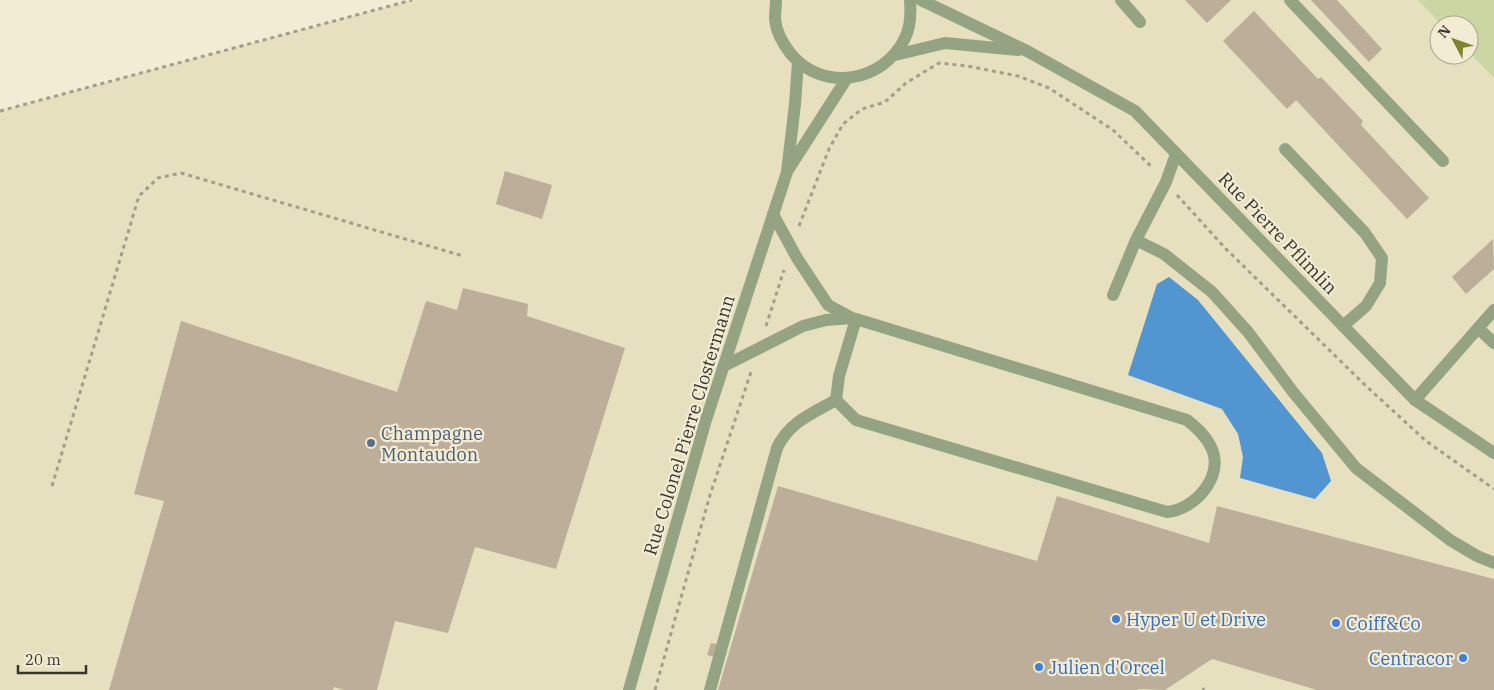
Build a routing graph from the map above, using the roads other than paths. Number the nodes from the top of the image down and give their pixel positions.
1 (776, 0) edge
2 (910, 0) edge
3 (921, 0) edge
4 (1121, 0) edge
5 (1290, 0) edge
6 (1140, 22) dead end
7 (1027, 50) junction
8 (895, 55) junction
9 (798, 62) junction
10 (848, 78) junction
11 (1285, 149) dead end
12 (1176, 154) junction
13 (1443, 161) dead end
14 (787, 172) junction
15 (773, 214) junction
16 (1136, 240) junction
17 (1113, 295) dead end
18 (1494, 310) edge
19 (854, 318) junction
20 (1343, 326) junction
21 (1478, 328) junction
22 (1494, 343) edge
23 (724, 366) junction
24 (836, 400) junction
25 (1415, 400) junction
26 (1494, 453) edge
27 (1494, 563) edge
28 (629, 690) edge
29 (710, 690) edge

1 - 9 street
2 - 8 street
3 - 7 street, Rue Pierre Pflimlin
4 - 6 street
5 - 13 street
7 - 8 street, Rue Pierre Pflimlin
7 - 12 street, Rue Pierre Pflimlin
8 - 10 street
9 - 10 street
9 - 14 street, Rue Colonel Pierre Clostermann
10 - 14 street, Rue Colonel Pierre Clostermann
11 - 20 street
12 - 16 street
12 - 20 street, Rue Pierre Pflimlin
14 - 15 street, Rue Colonel Pierre Clostermann
15 - 19 street
15 - 23 street, Rue Colonel Pierre Clostermann
16 - 17 street
16 - 27 street
18 - 21 street
19 - 23 street
19 - 24 street
19 - 24 street
20 - 25 street, Rue Pierre Pflimlin
21 - 22 street
21 - 25 street
23 - 28 street, Rue Colonel Pierre Clostermann
24 - 29 street
25 - 26 street, Rue Pierre Pflimlin

